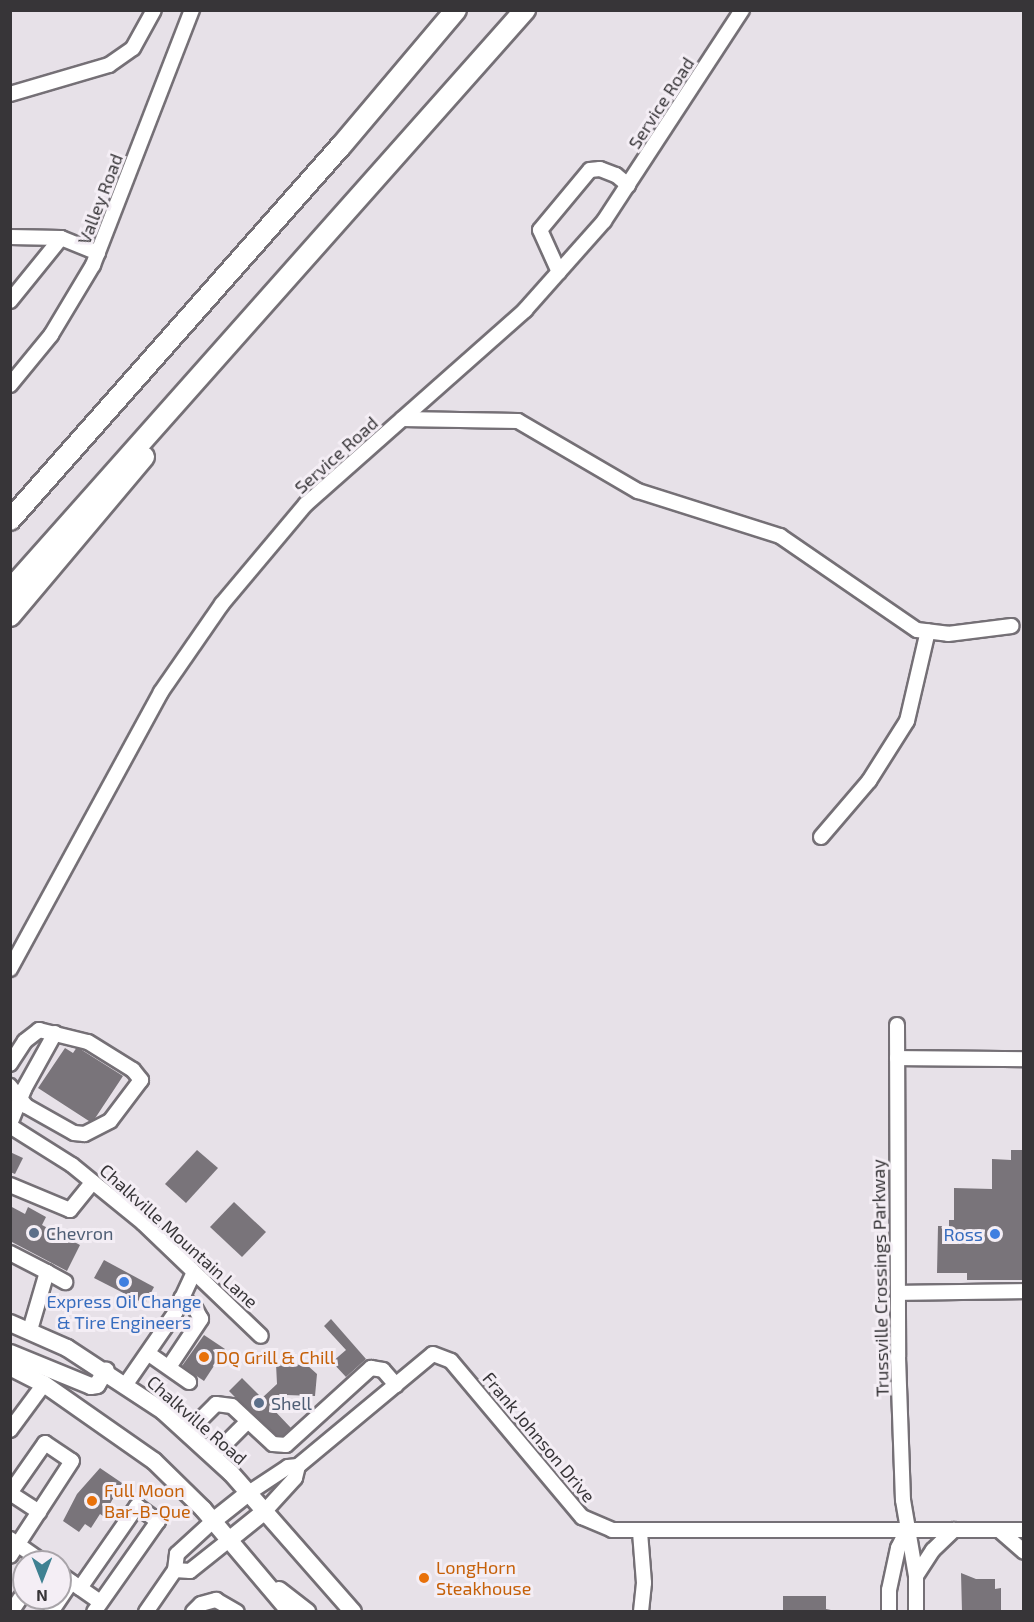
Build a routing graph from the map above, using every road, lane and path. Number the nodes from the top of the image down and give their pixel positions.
1 (154, 10) edge
2 (192, 10) edge
3 (456, 10) edge
4 (525, 10) edge
5 (742, 10) edge
6 (10, 94) edge
7 (628, 185) junction
8 (10, 237) edge
9 (61, 238) junction
10 (98, 253) junction
11 (559, 272) junction
12 (10, 301) edge
13 (240, 330) junction
14 (10, 385) edge
15 (402, 419) junction
16 (10, 520) edge
17 (10, 590) edge
18 (10, 616) edge
19 (1011, 626) dead end
20 (928, 631) junction
21 (821, 837) dead end
22 (10, 969) edge
23 (897, 1025) dead end
24 (55, 1033) junction
25 (897, 1058) junction
26 (1023, 1059) edge
27 (10, 1064) edge
28 (10, 1086) edge
29 (21, 1102) junction
30 (10, 1125) edge
31 (93, 1182) junction
32 (10, 1185) edge
33 (10, 1253) edge
34 (47, 1272) junction
35 (194, 1272) junction
36 (65, 1282) dead end
37 (1023, 1291) edge
38 (899, 1293) junction
39 (181, 1298) junction
40 (10, 1323) edge
41 (30, 1330) junction
42 (261, 1336) dead end
43 (10, 1353) edge
44 (149, 1354) junction
45 (10, 1367) edge
46 (169, 1367) junction
47 (106, 1370) junction
48 (189, 1383) dead end
49 (44, 1384) junction
50 (126, 1384) junction
51 (396, 1385) junction
52 (329, 1406) junction
53 (249, 1421) junction
54 (347, 1425) junction
55 (10, 1430) edge
56 (187, 1432) junction
57 (295, 1437) junction
58 (310, 1455) junction
59 (213, 1456) junction
60 (298, 1466) junction
61 (10, 1493) edge
62 (247, 1494) junction
63 (39, 1512) junction
64 (264, 1512) junction
65 (213, 1521) junction
66 (907, 1530) junction
67 (954, 1530) junction
68 (999, 1530) junction
69 (1023, 1530) edge
70 (640, 1532) junction
71 (229, 1540) junction
72 (13, 1547) edge
73 (1023, 1552) edge
74 (175, 1570) junction
75 (916, 1576) junction
76 (72, 1580) edge
77 (72, 1582) edge
78 (265, 1583) junction
79 (97, 1607) edge
80 (146, 1611) edge
81 (193, 1611) edge
82 (237, 1611) edge
83 (290, 1611) edge
84 (307, 1611) edge
85 (353, 1611) edge
86 (641, 1611) edge
87 (889, 1611) edge
88 (916, 1611) edge

1 - 6 street
2 - 10 street, Valley Road
3 - 16 highway
4 - 13 highway
5 - 7 street, Service Road
7 - 11 street, Service Road
7 - 11 street
8 - 9 street
9 - 10 street
9 - 12 street
10 - 14 street, Valley Road
11 - 15 street, Service Road
13 - 17 highway
13 - 18 highway
15 - 20 street
15 - 22 street, Service Road
19 - 20 street
20 - 21 street
23 - 25 street, Trussville Crossings Parkway
24 - 27 street
24 - 29 street
24 - 29 street
25 - 26 street
25 - 38 street, Trussville Crossings Parkway
28 - 29 street
29 - 30 street
30 - 31 street, Chalkville Mountain Lane
31 - 32 street
31 - 35 street, Chalkville Mountain Lane
33 - 34 street
34 - 36 street
34 - 41 street
35 - 39 street
35 - 42 street, Chalkville Mountain Lane
37 - 38 street
38 - 66 street, Trussville Crossings Parkway
39 - 44 street
39 - 46 street
40 - 41 main road, Chalkville Road
41 - 47 main road, Chalkville Road
43 - 47 main road
44 - 46 street
44 - 50 street
45 - 49 main road
46 - 48 street
47 - 50 main road, Chalkville Road
49 - 55 street
49 - 65 main road
50 - 56 main road, Chalkville Road
51 - 52 street
51 - 54 street, Frank Johnson Drive
51 - 70 street, Frank Johnson Drive
52 - 54 street
52 - 57 street
53 - 56 street
53 - 57 street
53 - 59 street
54 - 58 street, Frank Johnson Drive
56 - 59 main road, Chalkville Road
57 - 58 street
58 - 60 street, Frank Johnson Drive
59 - 62 main road, Chalkville Road
60 - 62 street, Frank Johnson Drive
60 - 64 street, Frank Johnson Drive
61 - 63 street
61 - 63 street
62 - 64 main road, Chalkville Road
62 - 65 main road
63 - 72 street
64 - 71 main road
64 - 85 main road, Chalkville Road
65 - 71 main road
65 - 74 street
66 - 67 street, Frank Johnson Drive
66 - 70 street, Frank Johnson Drive
66 - 75 street, Trussville Crossings Parkway
66 - 87 street, Trussville Crossings Parkway
67 - 68 street, Frank Johnson Drive
67 - 75 street
68 - 69 street, Frank Johnson Drive
68 - 73 street
70 - 86 street
71 - 74 street
71 - 78 main road
74 - 80 street
75 - 88 street, Trussville Crossings Parkway
76 - 79 street
77 - 79 street
78 - 83 main road
78 - 84 main road
81 - 82 street

